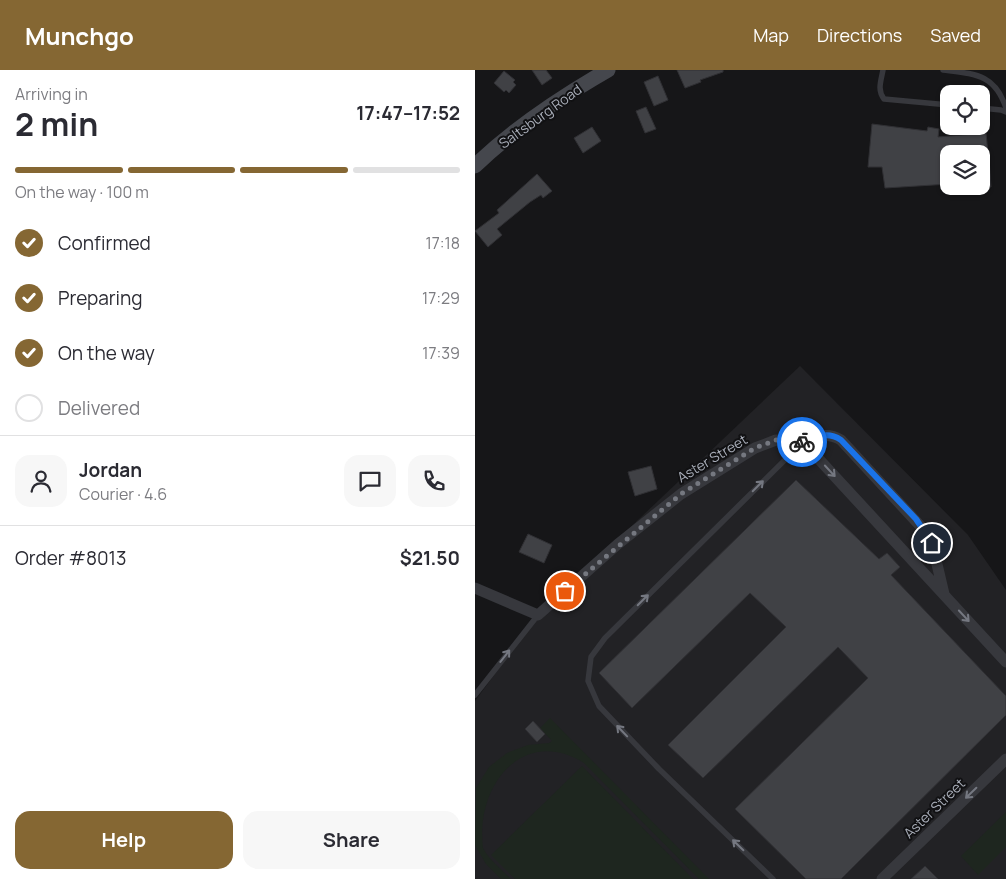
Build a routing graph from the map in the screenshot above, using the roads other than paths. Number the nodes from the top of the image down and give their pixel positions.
1 (607, 70) edge
2 (883, 70) edge
3 (943, 70) edge
4 (940, 104) edge
5 (1006, 108) edge
6 (990, 109) edge
7 (1006, 112) edge
8 (475, 166) edge
9 (803, 442) junction
10 (475, 588) edge
11 (944, 595) junction
12 (538, 615) junction
13 (1006, 662) edge
14 (475, 695) edge
15 (1006, 759) edge
16 (773, 879) edge
17 (882, 879) edge

1 - 8 main road, Saltsburg Road
2 - 4 lane
3 - 5 lane
6 - 7 lane
9 -> 11 street
9 - 11 street
9 - 12 street, Aster Street
16 -> 9 lane
10 - 12 street
11 -> 13 street
14 -> 12 lane
15 -> 17 street, Aster Street

